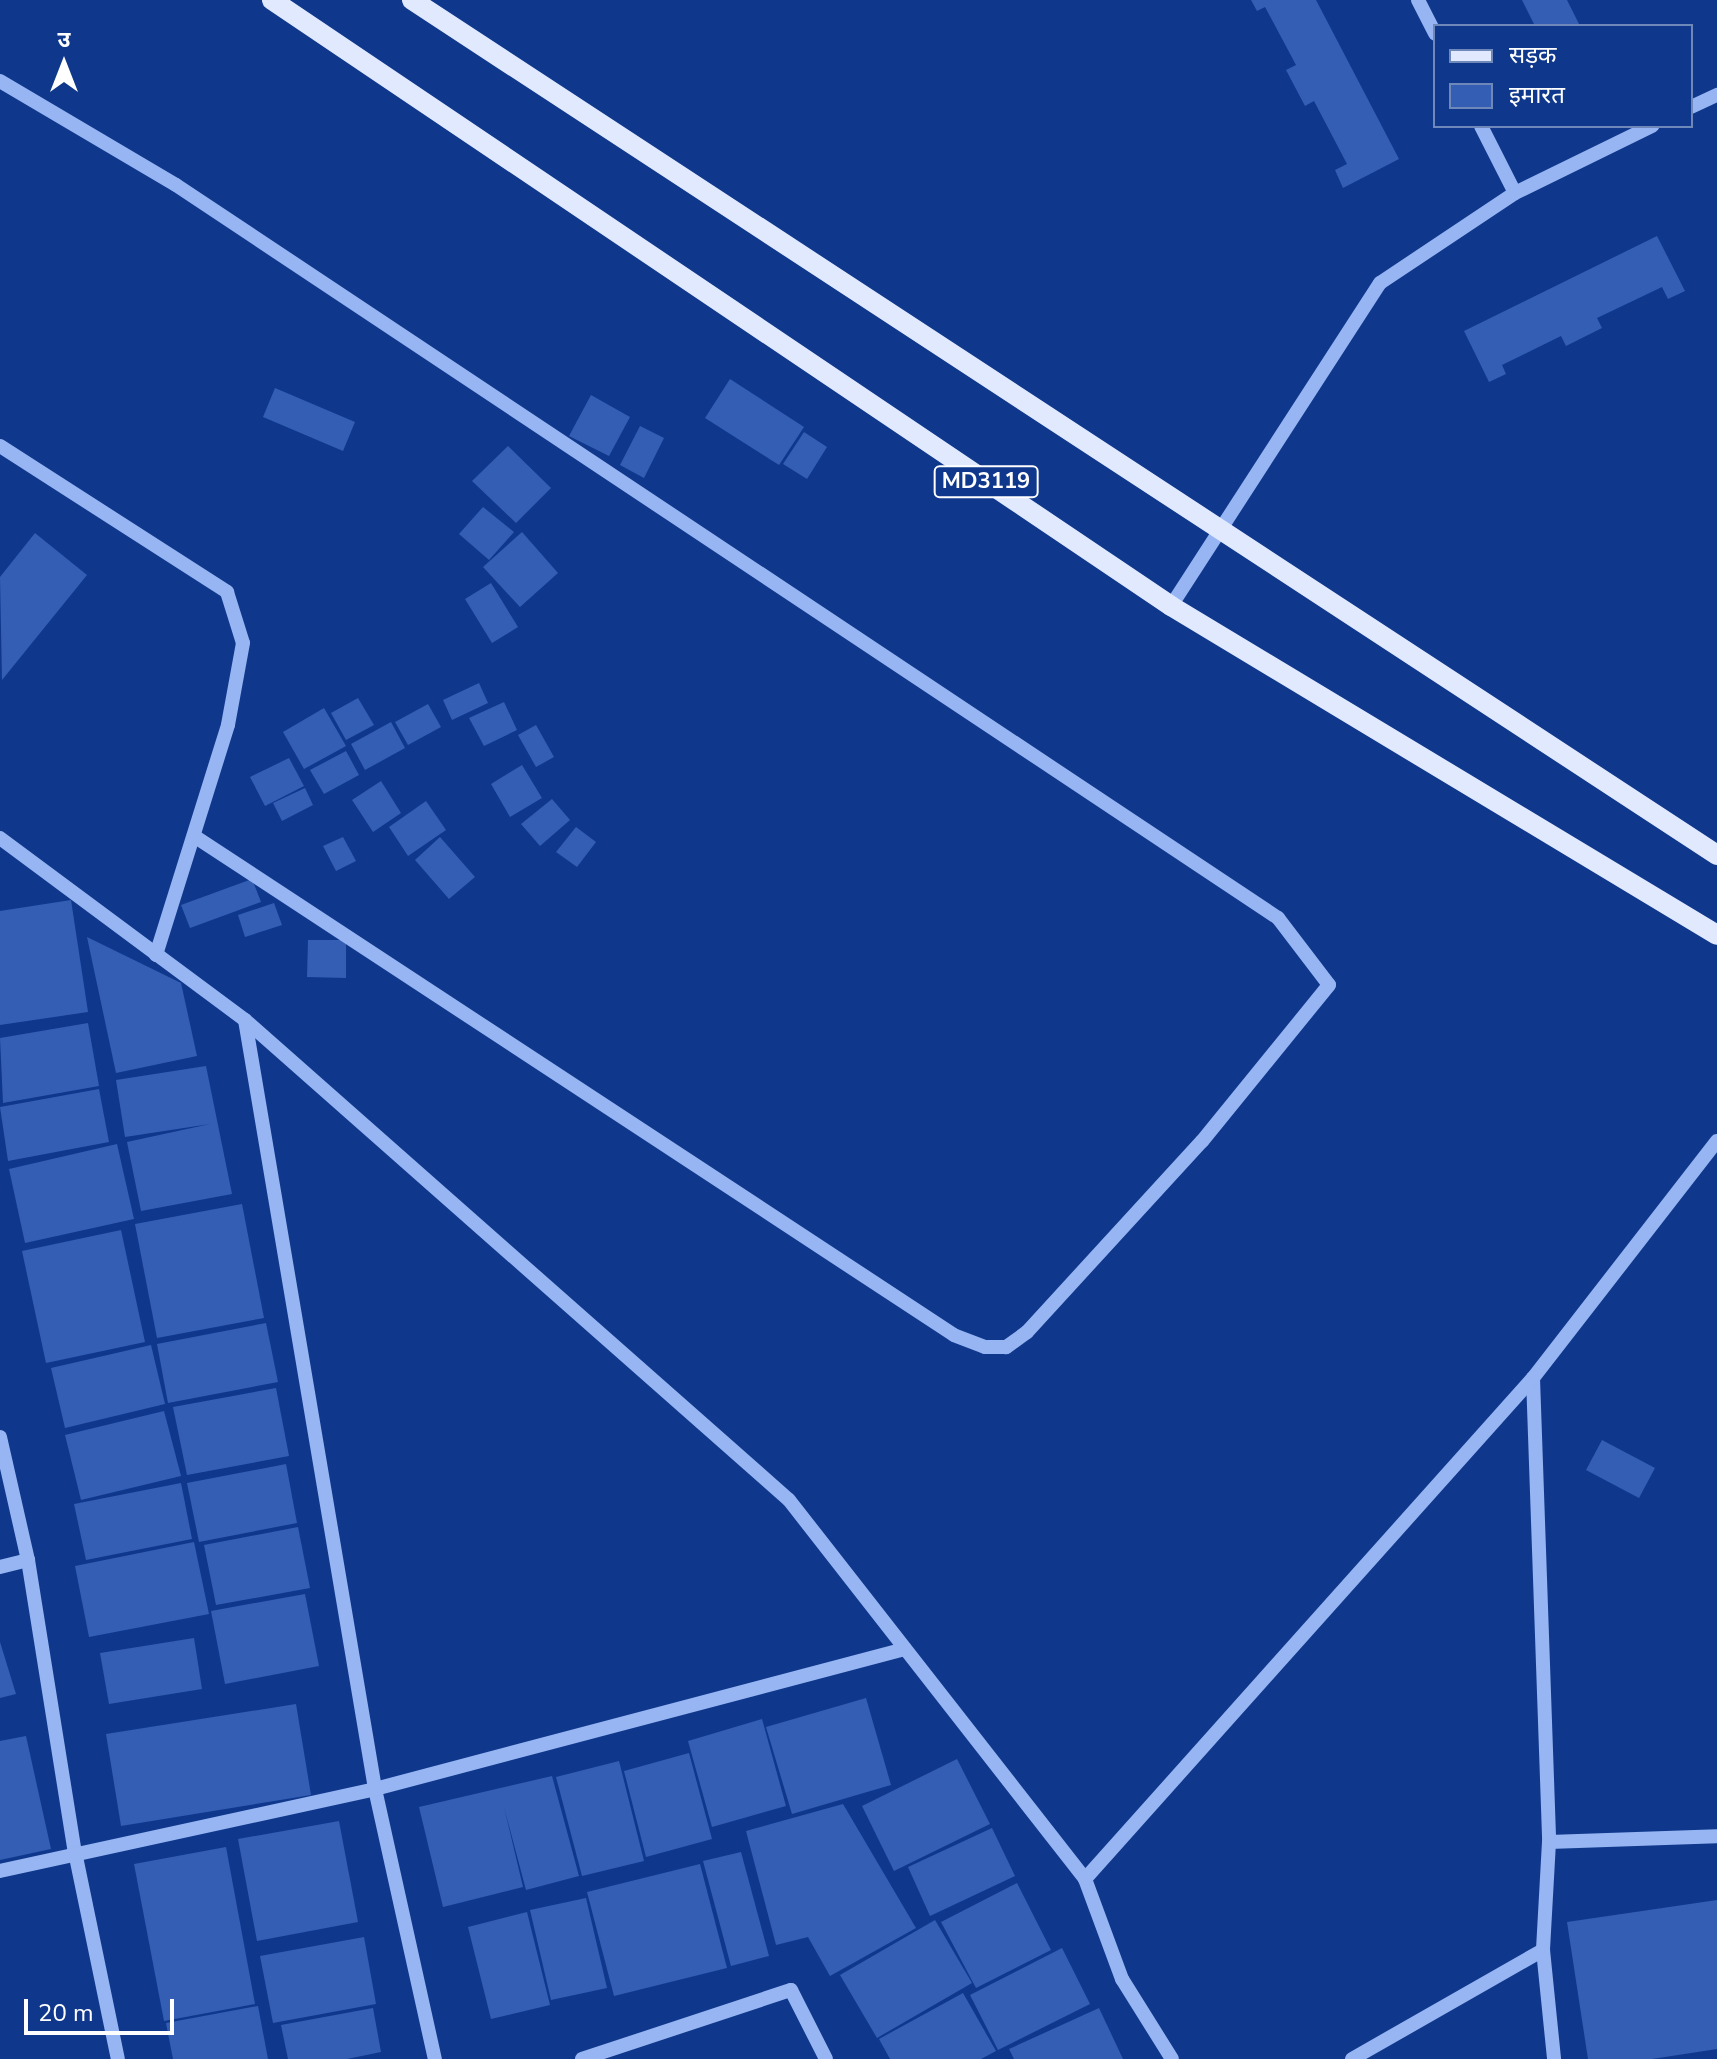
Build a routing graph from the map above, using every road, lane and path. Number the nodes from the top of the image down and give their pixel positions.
1 (272, 0) edge
2 (412, 0) edge
3 (1418, 0) edge
4 (1433, 30) edge
5 (0, 81) edge
6 (1717, 95) edge
7 (1693, 106) edge
8 (1482, 128) edge
9 (1648, 128) edge
10 (1515, 193) junction
11 (0, 446) edge
12 (1219, 530) junction
13 (1171, 606) junction
14 (194, 836) junction
15 (0, 838) edge
16 (1717, 855) edge
17 (1717, 935) edge
18 (156, 955) junction
19 (245, 1020) junction
20 (1717, 1141) edge
21 (1533, 1378) junction
22 (0, 1437) edge
23 (28, 1560) junction
24 (0, 1567) edge
25 (905, 1649) junction
26 (375, 1789) junction
27 (1717, 1836) edge
28 (1549, 1842) junction
29 (75, 1852) junction
30 (0, 1871) edge
31 (1085, 1879) junction
32 (1543, 1950) junction
33 (118, 2059) edge
34 (435, 2059) edge
35 (582, 2059) edge
36 (826, 2059) edge
37 (1172, 2059) edge
38 (1352, 2059) edge
39 (1554, 2059) edge

1 - 13 main road, MD3119
2 - 12 main road
3 - 4 street
5 - 14 street
6 - 7 street
8 - 10 street
9 - 10 street
10 - 12 street
11 - 14 street
12 - 13 street
12 - 16 main road
13 - 17 main road, MD3119
14 - 18 street
15 - 18 street
18 - 19 street
19 - 25 street
19 - 26 street
20 - 21 street
21 - 28 street
21 - 31 street
22 - 23 street
23 - 24 street
23 - 29 street
25 - 26 street
25 - 31 street
26 - 29 street
26 - 34 street
27 - 28 street
28 - 32 street
29 - 30 street
29 - 33 street
31 - 37 street
32 - 38 street
32 - 39 street
35 - 36 street

